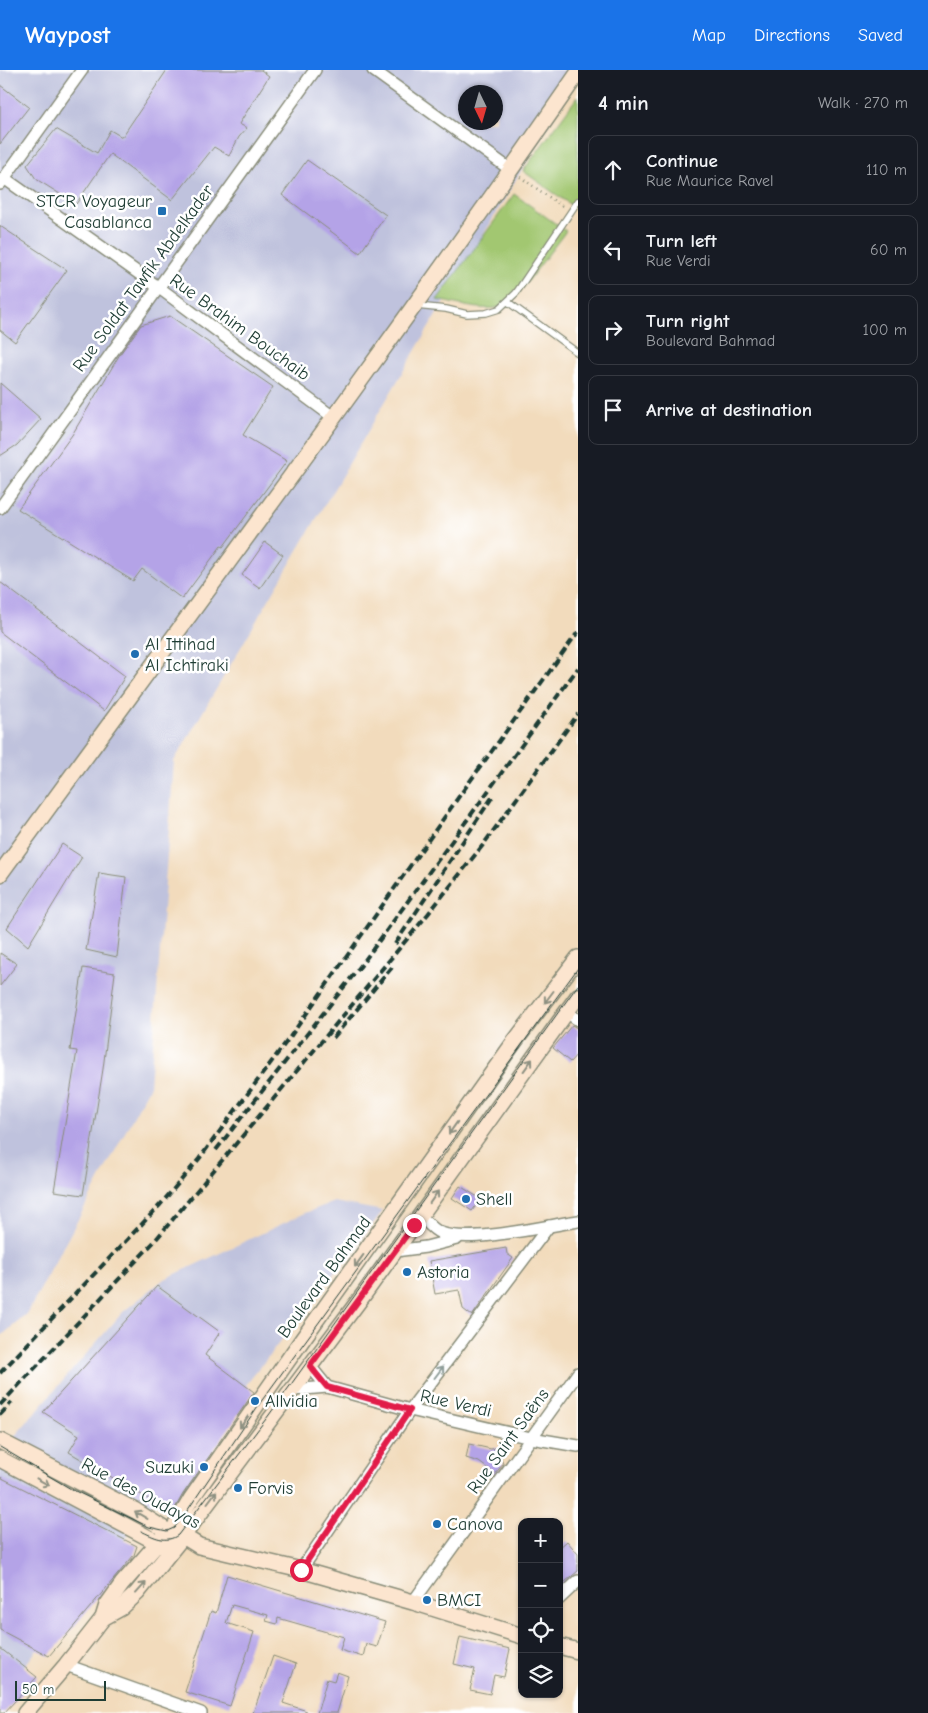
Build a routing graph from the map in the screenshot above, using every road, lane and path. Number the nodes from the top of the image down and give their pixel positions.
1 (82, 70) edge
2 (315, 70) edge
3 (373, 70) edge
4 (578, 72) edge
5 (511, 170) junction
6 (2, 181) edge
7 (578, 201) edge
8 (570, 212) junction
9 (158, 287) junction
10 (508, 302) junction
11 (414, 306) junction
12 (578, 353) edge
13 (334, 417) junction
14 (0, 508) edge
15 (0, 874) edge
16 (578, 958) edge
17 (578, 996) edge
18 (572, 1016) edge
19 (421, 1216) junction
20 (578, 1221) edge
21 (549, 1226) junction
22 (465, 1237) junction
23 (395, 1251) junction
24 (310, 1366) junction
25 (578, 1373) edge
26 (327, 1387) junction
27 (293, 1390) junction
28 (410, 1410) junction
29 (531, 1438) junction
30 (0, 1440) edge
31 (578, 1446) edge
32 (0, 1459) edge
33 (176, 1534) junction
34 (156, 1544) junction
35 (200, 1546) junction
36 (172, 1550) junction
37 (301, 1570) junction
38 (578, 1581) edge
39 (563, 1595) edge
40 (413, 1602) junction
41 (104, 1618) junction
42 (518, 1635) edge
43 (563, 1647) edge
44 (578, 1651) edge
45 (66, 1665) junction
46 (26, 1713) edge
47 (201, 1713) edge

1 - 6 street
2 - 9 street, Rue Soldat Tawfik Abdelkader
3 - 5 street
4 - 5 street
5 - 8 path
5 - 11 street
6 - 9 street, Rue Brahim Bouchaib
7 - 8 lane
8 - 10 lane
9 - 13 street, Rue Brahim Bouchaib
9 - 14 street, Rue Soldat Tawfik Abdelkader
10 - 11 lane
10 - 12 lane
11 - 13 street
13 - 15 street
16 -> 33 street, Boulevard Bahmad
17 - 18 street, Boulevard Bahmad
19 -> 18 street, Boulevard Bahmad
19 - 22 street
19 - 23 street, Boulevard Bahmad
20 - 21 street
21 - 22 street
28 -> 21 street
22 - 23 street
23 - 24 street, Boulevard Bahmad
24 - 26 street
24 - 27 street, Boulevard Bahmad
25 - 29 street, Rue Saint Saëns
26 - 27 street, Rue Verdi
26 - 28 street, Rue Verdi
33 -> 27 street, Boulevard Bahmad
28 - 29 street, Rue Verdi
28 - 37 street
29 - 31 street, Rue Verdi
29 - 40 street, Rue Saint Saëns
33 -> 30 street, Rue des Oudayas
32 -> 34 street, Rue des Oudayas
33 - 34 street, Boulevard Bahmad
33 - 35 street, Rue des Oudayas
33 - 36 street, Boulevard Bahmad
34 - 36 street, Rue des Oudayas
34 - 41 street, Boulevard Bahmad
35 - 36 street, Rue des Oudayas
35 - 37 street
41 -> 36 street, Boulevard Bahmad
37 - 40 street
38 - 39 street
40 - 42 street
41 - 45 street, Boulevard Bahmad
43 - 44 street
45 - 46 street, Boulevard Bahmad
45 - 47 street

